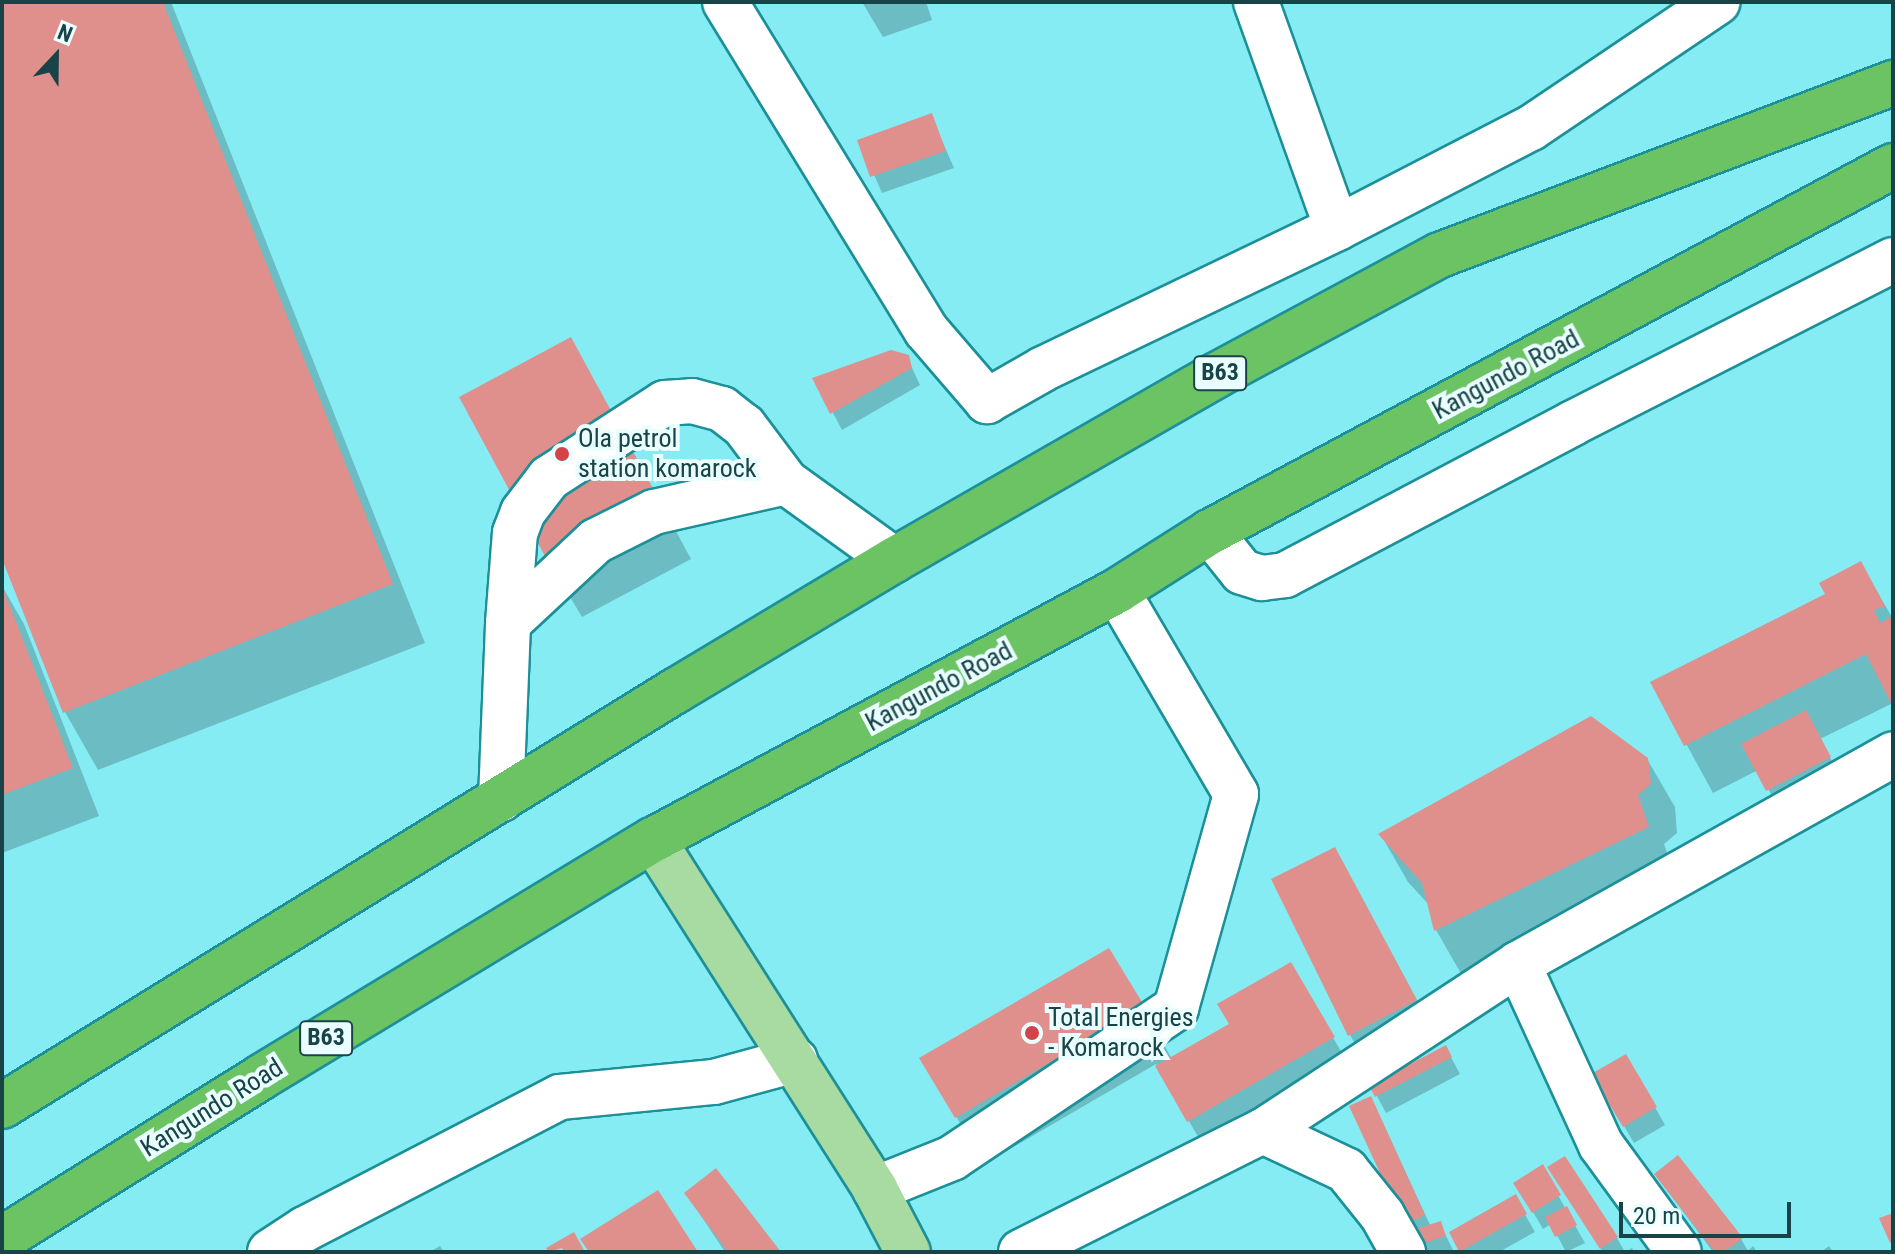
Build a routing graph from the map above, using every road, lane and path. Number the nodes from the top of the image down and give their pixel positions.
1 (725, 2) edge
2 (1256, 2) edge
3 (1718, 2) edge
4 (1893, 83) edge
5 (1893, 166) edge
6 (1337, 228) junction
7 (1893, 260) edge
8 (786, 482) junction
9 (1210, 532) junction
10 (894, 560) junction
11 (1117, 591) junction
12 (508, 623) junction
13 (1893, 754) edge
14 (501, 799) junction
15 (653, 840) junction
16 (1518, 964) junction
17 (795, 1060) junction
18 (2, 1106) edge
19 (1263, 1131) junction
20 (875, 1189) junction
21 (2, 1239) edge
22 (270, 1252) edge
23 (908, 1252) edge
24 (1021, 1252) edge
25 (1403, 1252) edge
26 (1679, 1252) edge

1 - 6 lane
2 - 6 lane
3 - 6 lane
4 - 10 highway, B63
5 - 9 highway, Kangundo Road / B63
7 - 9 lane
8 - 10 lane
8 - 12 lane
8 - 12 lane
9 - 11 highway, Kangundo Road / B63
10 - 14 highway, B63
11 - 15 highway, Kangundo Road / B63
11 - 20 lane
12 - 14 lane
13 - 16 lane
14 - 18 highway, B63
15 - 17 main road
15 - 21 highway, Kangundo Road / B63
16 - 19 lane
16 - 26 lane
17 - 20 main road
17 - 22 lane
19 - 24 lane
19 - 25 lane
20 - 23 main road

